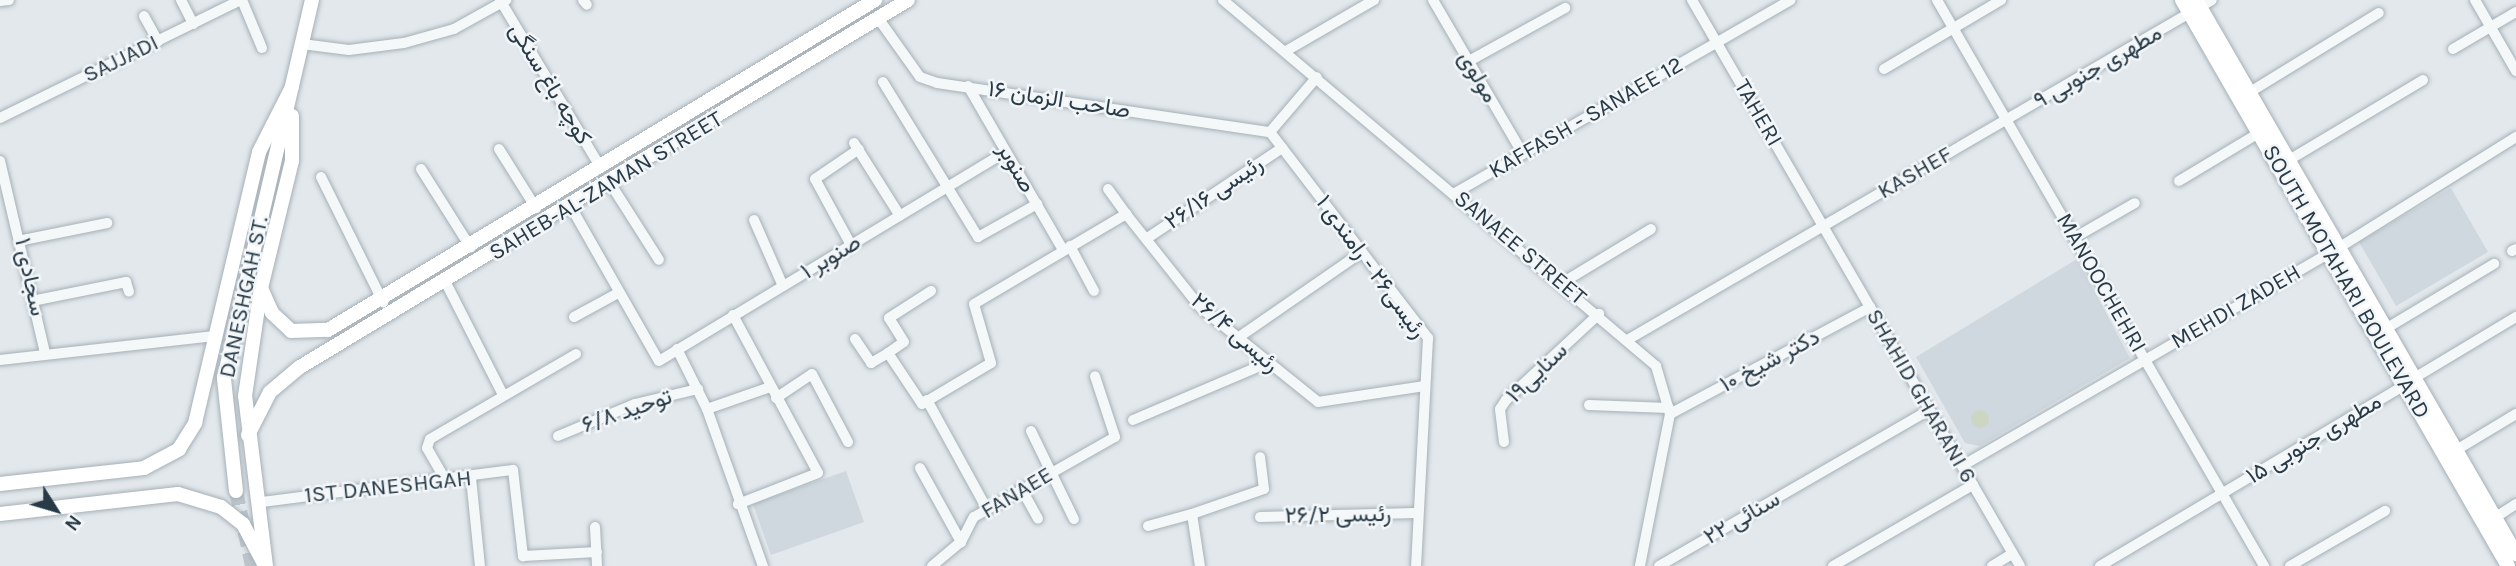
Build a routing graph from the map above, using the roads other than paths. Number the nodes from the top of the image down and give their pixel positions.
1 (9, 0) edge
2 (181, 0) edge
3 (242, 0) edge
4 (312, 0) edge
5 (874, 0) edge
6 (908, 0) edge
7 (1223, 0) edge
8 (1374, 0) edge
9 (1433, 0) edge
10 (1692, 0) edge
11 (1791, 0) edge
12 (1937, 0) edge
13 (2001, 0) edge
14 (2182, 0) edge
15 (2475, 0) edge
16 (0, 1) edge
17 (503, 1) edge
18 (2199, 5) edge
19 (1565, 8) dead end
20 (2516, 12) edge
21 (2379, 13) dead end
22 (144, 16) dead end
23 (878, 18) junction
24 (193, 24) junction
25 (2490, 27) junction
26 (1953, 28) junction
27 (158, 41) junction
28 (1717, 43) junction
29 (302, 44) junction
30 (262, 48) dead end
31 (2453, 49) dead end
32 (1286, 51) junction
33 (1469, 61) junction
34 (1884, 69) dead end
35 (2516, 71) edge
36 (1317, 77) junction
37 (2423, 80) dead end
38 (883, 82) dead end
39 (968, 86) junction
40 (292, 87) junction
41 (2249, 92) junction
42 (0, 118) edge
43 (2006, 120) junction
44 (1270, 132) junction
45 (2259, 133) junction
46 (2516, 137) edge
47 (1282, 148) junction
48 (499, 149) dead end
49 (1006, 152) junction
50 (1523, 154) junction
51 (2289, 160) junction
52 (0, 161) edge
53 (601, 168) junction
54 (421, 169) dead end
55 (321, 177) dead end
56 (2179, 181) dead end
57 (610, 183) junction
58 (950, 187) junction
59 (1108, 189) dead end
60 (1455, 193) junction
61 (2135, 203) dead end
62 (1037, 204) junction
63 (571, 206) junction
64 (536, 208) junction
65 (1126, 214) junction
66 (900, 216) junction
67 (754, 220) dead end
68 (107, 223) dead end
69 (1823, 227) junction
70 (1651, 229) dead end
71 (2074, 238) junction
72 (1146, 239) junction
73 (23, 240) junction
74 (851, 245) junction
75 (471, 248) junction
76 (1067, 248) junction
77 (2335, 250) junction
78 (1362, 252) junction
79 (659, 260) dead end
80 (2494, 264) dead end
81 (446, 283) junction
82 (1562, 283) junction
83 (783, 286) junction
84 (261, 288) junction
85 (931, 291) dead end
86 (1094, 291) dead end
87 (129, 292) dead end
88 (618, 293) junction
89 (37, 300) junction
90 (383, 302) junction
91 (1870, 307) junction
92 (1599, 314) junction
93 (733, 315) junction
94 (574, 317) dead end
95 (2516, 317) edge
96 (2387, 328) junction
97 (1242, 335) junction
98 (215, 336) junction
99 (855, 339) dead end
100 (1629, 340) junction
101 (677, 349) junction
102 (45, 353) junction
103 (888, 353) junction
104 (576, 354) dead end
105 (0, 360) edge
106 (2145, 360) junction
107 (1266, 363) junction
108 (1095, 376) dead end
109 (2411, 380) junction
110 (1425, 386) junction
111 (770, 387) junction
112 (698, 389) junction
113 (503, 395) junction
114 (776, 398) junction
115 (924, 402) junction
116 (1589, 405) dead end
117 (707, 409) junction
118 (1929, 410) junction
119 (1670, 411) junction
120 (2516, 414) edge
121 (1133, 420) dead end
122 (1031, 431) dead end
123 (248, 435) junction
124 (558, 436) dead end
125 (848, 442) dead end
126 (1504, 442) dead end
127 (2458, 449) junction
128 (1260, 457) dead end
129 (1962, 466) junction
130 (919, 468) dead end
131 (1050, 473) junction
132 (471, 478) junction
133 (446, 481) junction
134 (0, 484) edge
135 (1973, 485) junction
136 (1021, 488) junction
137 (236, 491) tunnel mouth
138 (2222, 494) junction
139 (262, 502) junction
140 (738, 504) junction
141 (2516, 504) edge
142 (987, 509) junction
143 (2385, 511) dead end
144 (1415, 513) junction
145 (0, 514) edge
146 (1192, 514) junction
147 (1261, 517) dead end
148 (2496, 517) junction
149 (1038, 519) dead end
150 (1074, 519) dead end
151 (1148, 526) dead end
152 (595, 527) dead end
153 (961, 542) junction
154 (597, 552) junction
155 (2012, 554) junction
156 (2516, 554) edge
157 (266, 566) edge
158 (480, 566) edge
159 (597, 566) edge
160 (763, 566) edge
161 (932, 566) edge
162 (1200, 566) edge
163 (1416, 566) edge
164 (1640, 566) edge
165 (1660, 566) edge
166 (1833, 566) edge
167 (1992, 566) edge
168 (2020, 566) edge
169 (2100, 566) edge
170 (2264, 566) edge
171 (2290, 566) edge
172 (2508, 566) edge

1 - 16 street
2 - 24 street
3 - 24 street, SAJJADI
3 - 30 street
4 - 29 main road
5 - 53 main road
6 - 23 main road, SAHEB-AL-ZAMAN STREET
7 - 32 street, SANAEE STREET
8 - 32 street
9 - 33 street, مولوی
10 - 28 street, TAHERI
11 - 28 street, KAFFASH - SANAEE 12
12 - 26 street, MANOOCHEHRI
13 - 26 street
14 - 18 main road, SOUTH MOTAHARI BOULEVARD
15 - 25 street
17 - 29 street
17 - 53 street, کوچه باغ سنگی
18 - 41 main road, SOUTH MOTAHARI BOULEVARD
18 - 43 street, مطهری جنوبی ۹
18 - 45 main road, SOUTH MOTAHARI BOULEVARD
19 - 33 street
20 - 25 street
21 - 41 street
22 - 27 street
23 - 39 street, صاحب الزمان ۱۶
23 - 57 main road, SAHEB-AL-ZAMAN STREET
24 - 27 street, SAJJADI
25 - 31 street
25 - 35 street
26 - 34 street
26 - 43 street, MANOOCHEHRI
27 - 42 street, SAJJADI
28 - 50 street, KAFFASH - SANAEE 12
28 - 69 street, TAHERI
29 - 40 main road
32 - 36 street, SANAEE STREET
33 - 50 street, مولوی
36 - 44 street
36 - 60 street, SANAEE STREET
37 - 51 street
38 - 58 street
39 - 44 street, صاحب الزمان ۱۶
39 - 49 street, صنوبر
40 - 84 main road
40 - 98 main road
40 - 137 main road, DANESHGAH ST.
41 - 51 main road, SOUTH MOTAHARI BOULEVARD
43 - 69 street, KASHEF
43 - 71 street, MANOOCHEHRI
44 - 47 street, رئیسی۲۶ - رامندی ۱
45 - 56 street
45 - 77 main road, SOUTH MOTAHARI BOULEVARD
46 - 77 street, MEHDI ZADEH
47 - 72 street, رئیسی ۲۶/۱۶
47 - 78 street, رئیسی۲۶ - رامندی ۱
48 - 64 street
49 - 58 street, صنوبر ۱
49 - 62 street, صنوبر
50 - 60 street, KAFFASH - SANAEE 12
51 - 77 main road, SOUTH MOTAHARI BOULEVARD
52 - 73 street, سجادی ۱
53 - 64 main road
54 - 75 street
55 - 90 street
57 - 63 main road, SAHEB-AL-ZAMAN STREET
57 - 79 street
58 - 62 street
58 - 66 street, صنوبر ۱
59 - 65 street, رئیسی ۲۶/۴
60 - 82 street, SANAEE STREET
61 - 71 street
62 - 76 street, صنوبر
63 - 81 main road, SAHEB-AL-ZAMAN STREET
63 - 88 street
64 - 75 main road
65 - 72 street, رئیسی ۲۶/۴
65 - 76 street
66 - 74 street, صنوبر ۱
66 - 74 street
67 - 83 street
68 - 73 street
69 - 91 street, SHAHID GHARANI 6
69 - 100 street, KASHEF
70 - 82 street
71 - 106 street, MANOOCHEHRI
72 - 97 street, رئیسی ۲۶/۴
73 - 89 street, سجادی ۱
74 - 83 street, صنوبر ۱
75 - 90 main road
76 - 86 street, صنوبر
76 - 115 street
77 - 96 main road, SOUTH MOTAHARI BOULEVARD
77 - 106 street, MEHDI ZADEH
77 - 109 main road, SOUTH MOTAHARI BOULEVARD
78 - 97 street
78 - 110 street, رئیسی۲۶ - رامندی ۱
80 - 96 street
81 - 113 street
81 - 123 main road, SAHEB-AL-ZAMAN STREET
82 - 92 street, SANAEE STREET
83 - 93 street, صنوبر ۱
84 - 90 main road
84 - 123 main road
85 - 103 street
87 - 89 street
88 - 94 street
88 - 101 street, صنوبر ۱
89 - 102 street, سجادی ۱
91 - 118 street, SHAHID GHARANI 6
91 - 119 street, دکتر شیخ ۱۰
92 - 100 street, SANAEE STREET
92 - 126 street, سنایی۱۹
93 - 101 street, صنوبر ۱
93 - 111 street
95 - 109 street, مطهری جنوبی ۱۵
96 - 109 main road, SOUTH MOTAHARI BOULEVARD
97 - 107 street, رئیسی ۲۶/۴
98 - 102 street
98 - 134 main road
99 - 103 street
100 - 119 street, SANAEE STREET
101 - 112 street
102 - 105 street
103 - 115 street
104 - 113 street
106 - 129 street, MEHDI ZADEH
106 - 138 street, MANOOCHEHRI
107 - 110 street, رئیسی ۲۶/۴
107 - 121 street
108 - 131 street, FANAEE
109 - 127 main road, SOUTH MOTAHARI BOULEVARD
109 - 138 street, مطهری جنوبی ۱۵
109 - 172 main road, SOUTH MOTAHARI BOULEVARD
110 - 144 street, رئیسی۲۶ - رامندی ۱
111 - 114 street
111 - 117 street
112 - 117 street
112 - 124 street, توحید ۶/۸
113 - 133 street
114 - 125 street
114 - 140 street
115 - 142 street
116 - 119 street
117 - 140 street
118 - 129 street, SHAHID GHARANI 6
118 - 165 street, سنائی ۲۲
119 - 164 street, SANAEE STREET
120 - 127 street
122 - 131 street
123 - 139 main road
127 - 148 main road, SOUTH MOTAHARI BOULEVARD
128 - 146 street
129 - 135 street, SHAHID GHARANI 6
130 - 153 street
131 - 136 street, FANAEE
131 - 150 street
132 - 133 street, 1ST DANESHGAH
132 - 154 street, 1ST DANESHGAH
132 - 158 street
133 - 139 street, 1ST DANESHGAH
135 - 155 street, SHAHID GHARANI 6
135 - 166 street
136 - 142 street, FANAEE
136 - 149 street
138 - 169 street, مطهری جنوبی ۱۵
138 - 170 street, MANOOCHEHRI
139 - 157 main road
140 - 160 street
141 - 148 street
142 - 153 street, FANAEE
143 - 171 street
144 - 147 street, رئیسی ۲۶/۲
144 - 163 street, رئیسی۲۶ - رامندی ۱
145 - 157 main road
146 - 151 street
146 - 162 street
148 - 156 main road, SOUTH MOTAHARI BOULEVARD
152 - 154 street
153 - 161 street, FANAEE
154 - 159 street
155 - 167 street
155 - 168 street, SHAHID GHARANI 6

